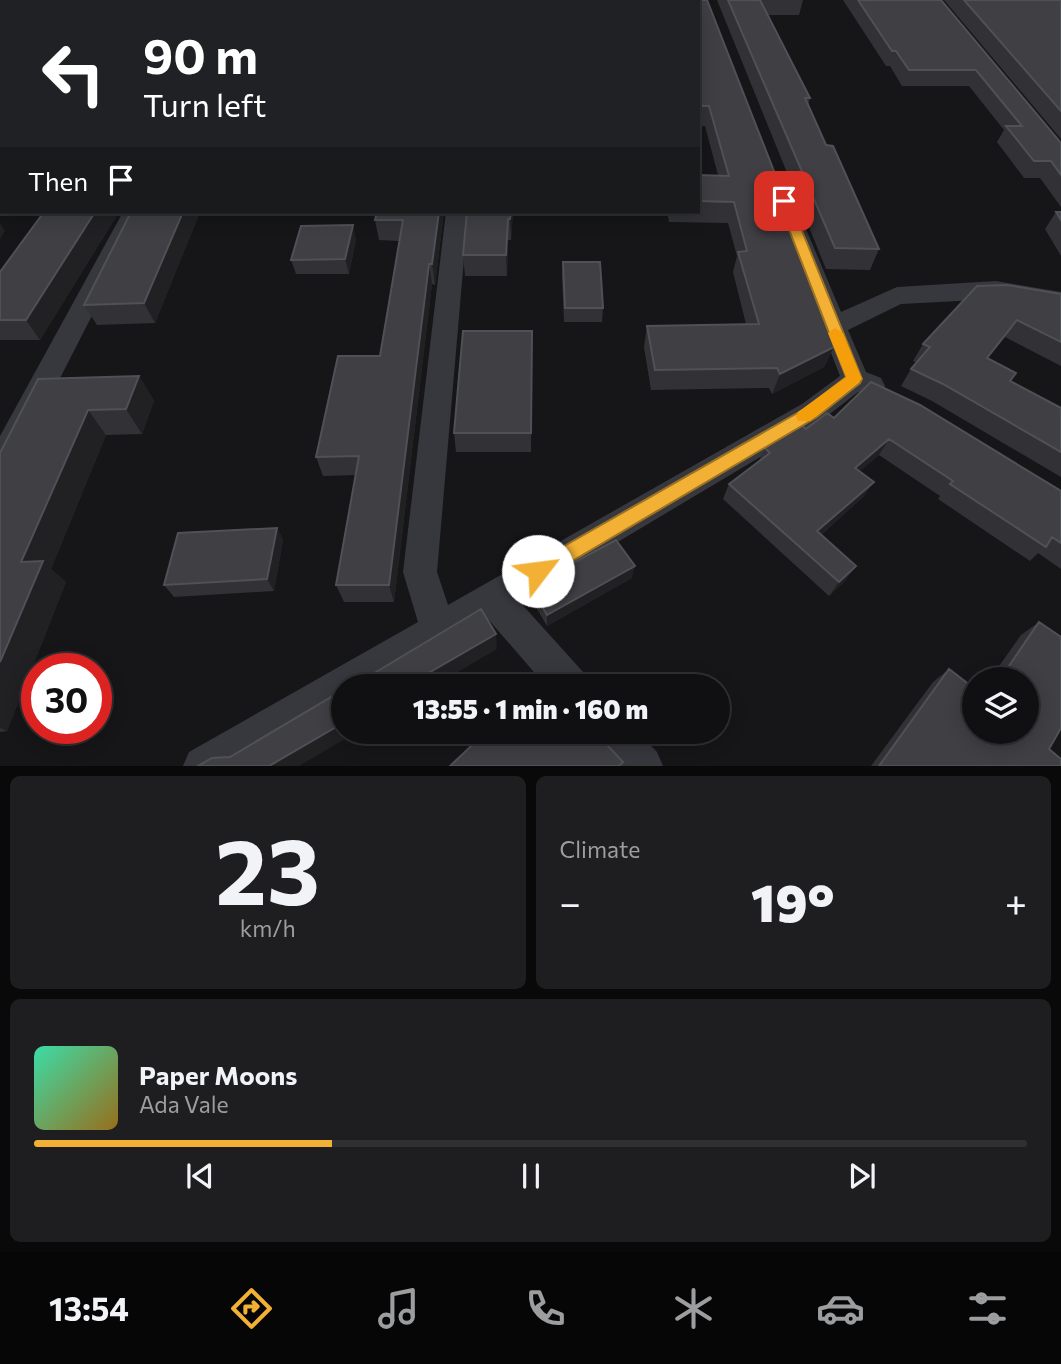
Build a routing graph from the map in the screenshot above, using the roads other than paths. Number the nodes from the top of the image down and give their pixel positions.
1 (784, 201) edge
2 (133, 214) edge
3 (457, 214) edge
4 (1061, 301) edge
5 (832, 327) junction
6 (855, 379) junction
7 (899, 400) edge
8 (0, 465) edge
9 (492, 597) junction
10 (438, 629) junction
11 (561, 674) edge
12 (623, 744) edge
13 (203, 765) edge
14 (643, 765) edge

1 - 5 street
2 - 8 street
3 - 10 street
4 - 5 street
5 - 6 street
6 - 7 street
6 - 9 street
9 - 10 street
9 - 11 street
10 - 13 street
12 - 14 street

